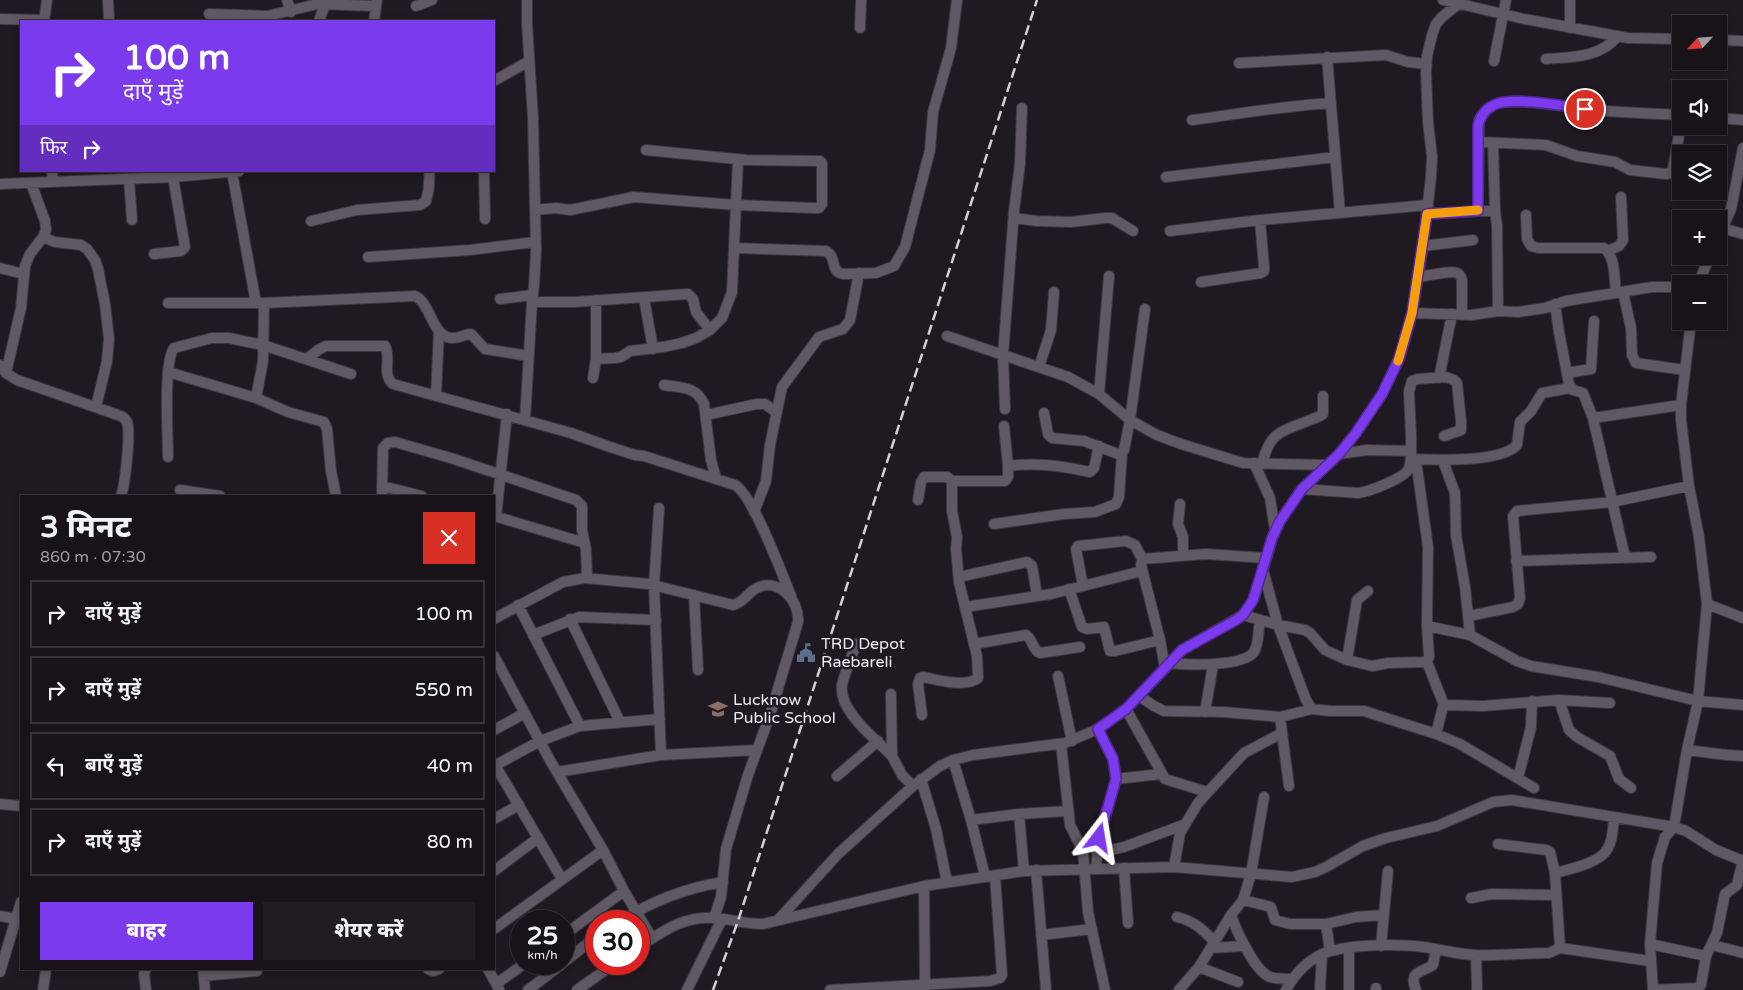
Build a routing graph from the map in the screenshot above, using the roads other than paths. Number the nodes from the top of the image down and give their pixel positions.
1 (47, 0) edge
2 (108, 0) edge
3 (287, 0) edge
4 (432, 0) edge
5 (527, 0) edge
6 (861, 0) edge
7 (957, 0) edge
8 (1443, 0) edge
9 (1506, 0) edge
10 (1570, 0) edge
11 (377, 3) edge
12 (325, 4) junction
13 (1457, 5) junction
14 (416, 6) dead end
15 (291, 12) junction
16 (209, 14) dead end
17 (1502, 14) junction
18 (0, 19) edge
19 (267, 19) edge
20 (44, 20) edge
21 (109, 20) edge
22 (319, 20) edge
23 (374, 20) edge
24 (860, 28) dead end
25 (1570, 28) junction
26 (1618, 36) junction
27 (1672, 39) edge
28 (1728, 40) edge
29 (1743, 40) edge
30 (1327, 57) junction
31 (1546, 59) dead end
32 (529, 61) junction
33 (1494, 61) dead end
34 (1239, 62) dead end
35 (1426, 64) junction
36 (495, 80) edge
37 (1331, 103) junction
38 (1022, 108) dead end
39 (1672, 115) edge
40 (1727, 119) edge
41 (1192, 120) dead end
42 (1743, 120) edge
43 (1679, 135) edge
44 (1478, 142) junction
45 (1494, 143) junction
46 (646, 150) dead end
47 (1743, 154) edge
48 (1335, 157) junction
49 (738, 159) junction
50 (237, 172) edge
51 (429, 172) edge
52 (484, 172) edge
53 (206, 173) edge
54 (141, 175) edge
55 (53, 177) edge
56 (172, 177) junction
57 (1166, 177) dead end
58 (129, 179) junction
59 (31, 183) junction
60 (0, 184) edge
61 (1621, 197) dead end
62 (736, 205) junction
63 (535, 210) junction
64 (1428, 210) junction
65 (1478, 211) junction
66 (1494, 211) junction
67 (1340, 213) junction
68 (1526, 215) dead end
69 (1014, 218) junction
70 (1727, 218) edge
71 (485, 219) dead end
72 (132, 220) dead end
73 (1260, 220) junction
74 (311, 221) dead end
75 (1133, 230) dead end
76 (1170, 231) dead end
77 (1727, 233) edge
78 (1743, 234) edge
79 (43, 237) junction
80 (1473, 240) dead end
81 (535, 242) junction
82 (1423, 246) junction
83 (734, 248) junction
84 (1608, 251) junction
85 (154, 254) dead end
86 (368, 257) dead end
87 (0, 268) edge
88 (859, 273) junction
89 (24, 274) junction
90 (1109, 276) dead end
91 (1418, 277) junction
92 (1201, 282) dead end
93 (1672, 287) edge
94 (1054, 292) dead end
95 (1619, 293) junction
96 (532, 298) junction
97 (644, 298) junction
98 (500, 299) dead end
99 (596, 300) junction
100 (168, 303) dead end
101 (260, 303) junction
102 (1555, 304) junction
103 (1145, 309) dead end
104 (1498, 311) junction
105 (1412, 313) junction
106 (1457, 314) junction
107 (1594, 321) dead end
108 (710, 330) junction
109 (1690, 330) edge
110 (440, 331) junction
111 (947, 336) dead end
112 (264, 345) junction
113 (653, 349) junction
114 (1003, 355) junction
115 (529, 356) junction
116 (307, 359) junction
117 (596, 359) junction
118 (1039, 367) junction
119 (3, 369) edge
120 (1684, 370) junction
121 (168, 372) junction
122 (1567, 373) junction
123 (351, 374) dead end
124 (593, 378) dead end
125 (1439, 378) junction
126 (664, 385) dead end
127 (1570, 388) junction
128 (1099, 394) junction
129 (436, 396) junction
130 (1323, 396) dead end
131 (256, 398) junction
132 (1681, 405) junction
133 (96, 407) junction
134 (1004, 409) dead end
135 (776, 412) junction
136 (507, 414) junction
137 (1044, 414) dead end
138 (706, 415) junction
139 (1594, 418) junction
140 (525, 420) junction
141 (1130, 420) junction
142 (1004, 426) dead end
143 (1444, 436) dead end
144 (1099, 446) junction
145 (1122, 453) junction
146 (1339, 454) junction
147 (168, 457) dead end
148 (1412, 457) junction
149 (1443, 461) junction
150 (1258, 464) junction
151 (1328, 465) junction
152 (1008, 466) junction
153 (501, 474) junction
154 (716, 478) junction
155 (952, 481) junction
156 (1689, 486) junction
157 (1302, 489) junction
158 (180, 490) dead end
159 (382, 491) edge
160 (122, 495) edge
161 (212, 495) edge
162 (336, 495) edge
163 (414, 495) edge
164 (918, 500) dead end
165 (1612, 502) junction
166 (1180, 504) dead end
167 (659, 508) dead end
168 (754, 512) junction
169 (495, 516) edge
170 (994, 524) dead end
171 (1275, 530) junction
172 (585, 543) junction
173 (1183, 556) junction
174 (1651, 557) dead end
175 (1266, 558) junction
176 (1625, 558) junction
177 (1142, 559) junction
178 (1516, 561) junction
179 (1263, 570) junction
180 (1142, 571) junction
181 (959, 577) junction
182 (587, 578) junction
183 (654, 586) junction
184 (1083, 586) junction
185 (1069, 589) junction
186 (1368, 591) dead end
187 (694, 595) junction
188 (1037, 595) junction
189 (792, 597) junction
190 (1706, 604) junction
191 (518, 605) junction
192 (965, 607) junction
193 (1243, 615) junction
194 (1469, 616) junction
195 (495, 618) edge
196 (1743, 618) edge
197 (570, 619) junction
198 (656, 620) junction
199 (1260, 621) junction
200 (1278, 625) junction
201 (1428, 626) junction
202 (533, 635) junction
203 (1470, 635) junction
204 (1160, 640) junction
205 (856, 644) dead end
206 (974, 644) junction
207 (1080, 647) dead end
208 (495, 658) edge
209 (1347, 660) junction
210 (1427, 662) junction
211 (1167, 665) junction
212 (1213, 665) junction
213 (698, 670) dead end
214 (1058, 676) dead end
215 (891, 694) dead end
216 (1139, 696) junction
217 (1559, 700) junction
218 (1532, 701) junction
219 (1698, 701) junction
220 (1610, 703) dead end
221 (1444, 705) junction
222 (1743, 705) edge
223 (1126, 709) junction
224 (1312, 709) junction
225 (1205, 712) junction
226 (525, 713) junction
227 (922, 714) dead end
228 (1280, 717) junction
229 (660, 719) junction
230 (620, 722) junction
231 (580, 726) junction
232 (495, 729) edge
233 (1098, 729) junction
234 (1282, 734) junction
235 (1436, 734) junction
236 (878, 740) junction
237 (540, 741) junction
238 (1072, 741) junction
239 (1061, 744) junction
240 (758, 750) junction
241 (1687, 750) junction
242 (661, 755) junction
243 (892, 756) junction
244 (1743, 756) edge
245 (953, 760) junction
246 (495, 766) edge
247 (557, 772) junction
248 (1161, 774) junction
249 (837, 776) dead end
250 (1518, 778) junction
251 (1116, 779) junction
252 (917, 782) junction
253 (1289, 786) dead end
254 (1534, 788) dead end
255 (1631, 788) dead end
256 (1207, 792) junction
257 (1264, 797) dead end
258 (0, 804) edge
259 (519, 805) junction
260 (20, 806) edge
261 (1068, 811) junction
262 (1019, 814) junction
263 (1614, 817) junction
264 (495, 818) edge
265 (971, 820) junction
266 (1184, 825) junction
267 (1674, 827) junction
268 (538, 838) junction
269 (1498, 844) dead end
270 (603, 850) junction
271 (1097, 853) junction
272 (1743, 861) edge
273 (1174, 867) junction
274 (1124, 868) junction
275 (1090, 869) junction
276 (495, 870) edge
277 (1036, 870) junction
278 (1388, 870) dead end
279 (1024, 871) junction
280 (1555, 873) junction
281 (1251, 874) junction
282 (990, 876) junction
283 (562, 879) junction
284 (723, 882) junction
285 (947, 882) junction
286 (924, 886) junction
287 (1740, 888) edge
288 (624, 891) junction
289 (1556, 895) junction
290 (1471, 898) dead end
291 (1243, 900) junction
292 (20, 905) edge
293 (635, 910) edge
294 (640, 910) edge
295 (1231, 915) junction
296 (1383, 915) junction
297 (0, 916) edge
298 (1177, 917) dead end
299 (16, 918) junction
300 (718, 919) junction
301 (778, 920) junction
302 (1128, 923) dead end
303 (1326, 924) junction
304 (575, 927) edge
305 (495, 928) edge
306 (1092, 928) junction
307 (650, 935) edge
308 (1042, 935) junction
309 (652, 938) joint
310 (1213, 944) junction
311 (1650, 944) junction
312 (1712, 945) junction
313 (585, 946) edge
314 (1244, 946) junction
315 (1381, 946) junction
316 (1349, 948) junction
317 (1560, 948) junction
318 (1436, 949) junction
319 (1326, 952) junction
320 (1743, 953) edge
321 (575, 954) edge
322 (1476, 955) junction
323 (1706, 956) junction
324 (1650, 960) junction
325 (1199, 967) junction
326 (46, 970) edge
327 (146, 970) edge
328 (489, 970) edge
329 (257, 971) dead end
330 (0, 972) edge
331 (203, 973) edge
332 (512, 975) edge
333 (547, 975) edge
334 (598, 975) edge
335 (1292, 979) junction
336 (1238, 982) dead end
337 (498, 987) edge
338 (925, 987) edge
339 (950, 987) edge
340 (43, 990) edge
341 (146, 990) edge
342 (206, 990) edge
343 (528, 990) edge
344 (577, 990) edge
345 (687, 990) edge
346 (830, 990) edge
347 (1046, 990) edge
348 (1105, 990) edge
349 (1179, 990) edge
350 (1286, 990) edge
351 (1320, 990) edge
352 (1350, 990) edge
353 (1416, 990) edge
354 (1477, 990) edge
355 (1653, 990) edge

1 - 20 street
2 - 21 street
3 - 15 street
4 - 14 street
5 - 32 street
6 - 24 street
7 - 88 street
8 - 13 street
9 - 17 street
10 - 25 street
11 - 12 street
11 - 23 street
12 - 15 street
12 - 22 street
13 - 17 street
13 - 35 street
15 - 19 street
16 - 19 street
17 - 25 street
17 - 33 street
18 - 20 street
25 - 26 street
26 - 27 street
26 - 31 street
28 - 29 street
30 - 34 street
30 - 35 street
30 - 37 street
32 - 36 street
32 - 63 street
35 - 64 street
37 - 41 street
37 - 48 street
38 - 69 street
39 - 44 street
40 - 42 street
43 - 45 street
44 - 45 street
44 - 65 street
45 - 66 street
46 - 49 street
47 - 70 street
48 - 57 street
48 - 67 street
49 - 62 street
49 - 62 street
50 - 53 street
50 - 101 street
51 - 74 street
52 - 71 street
53 - 56 street
54 - 56 street
54 - 58 street
55 - 58 street
55 - 59 street
56 - 85 street
58 - 72 street
59 - 60 street
59 - 79 street
61 - 84 street
62 - 63 street
62 - 83 street
63 - 81 street
64 - 65 street
64 - 67 street
64 - 82 street
65 - 66 street
66 - 104 street
67 - 73 street
68 - 84 street
69 - 75 street
69 - 114 street
73 - 76 street
73 - 92 street
77 - 78 street
79 - 89 street
79 - 133 street
80 - 82 street
81 - 86 street
81 - 96 street
82 - 91 street
83 - 88 street
83 - 108 street
84 - 95 street
87 - 89 street
88 - 135 street
89 - 119 street
90 - 128 street
91 - 105 street
91 - 106 street
93 - 95 street
94 - 118 street
95 - 102 street
95 - 120 street
96 - 98 street
96 - 99 street
96 - 115 street
97 - 99 street
97 - 108 street
97 - 113 street
99 - 117 street
100 - 101 street
101 - 110 street
101 - 112 street
102 - 104 street
102 - 122 street
103 - 141 street
104 - 106 street
105 - 106 street
105 - 146 street
106 - 125 street
107 - 122 street
108 - 113 street
109 - 120 street
110 - 115 street
110 - 129 street
111 - 114 street
112 - 116 street
112 - 121 street
112 - 131 street
113 - 117 street
114 - 118 street
114 - 134 street
115 - 140 street
116 - 123 street
116 - 129 street
117 - 124 street
118 - 128 street
119 - 133 street
120 - 132 street
121 - 131 street
121 - 147 street
122 - 127 street
125 - 143 street
125 - 148 street
126 - 138 street
127 - 139 street
127 - 149 street
128 - 141 street
129 - 136 street
130 - 150 street
131 - 162 street
132 - 139 street
132 - 156 street
133 - 160 street
135 - 138 street
135 - 168 street
136 - 140 street
136 - 153 street
137 - 144 street
138 - 154 street
139 - 165 street
140 - 154 street
141 - 145 street
141 - 150 street
142 - 152 street
144 - 145 street
144 - 152 street
145 - 170 street
146 - 148 street
146 - 151 street
148 - 149 street
148 - 157 street
148 - 201 street
149 - 194 street
150 - 151 street
150 - 171 street
151 - 157 street
152 - 155 street
153 - 159 street
153 - 169 street
153 - 172 street
154 - 168 street
155 - 164 street
155 - 181 street
156 - 165 street
156 - 190 street
157 - 171 street
158 - 161 street
159 - 163 street
165 - 176 street
165 - 178 street
166 - 173 street
167 - 183 street
168 - 189 street
169 - 172 street
171 - 175 street
172 - 182 street
173 - 175 street
173 - 177 street
174 - 176 street
175 - 179 street
176 - 178 street
177 - 180 street
177 - 184 street
178 - 194 street
179 - 193 street
179 - 200 street
180 - 184 street
180 - 204 street
181 - 188 street
181 - 192 street
182 - 183 street
182 - 191 street
183 - 187 street
183 - 198 street
184 - 185 street
185 - 188 street
185 - 204 street
186 - 209 street
187 - 189 street
187 - 213 street
188 - 192 street
189 - 240 street
190 - 196 street
190 - 219 street
191 - 195 street
191 - 202 street
192 - 206 street
193 - 199 street
193 - 211 street
194 - 203 street
197 - 198 street
197 - 202 street
197 - 230 street
198 - 229 street
199 - 200 street
199 - 212 street
200 - 209 street
200 - 224 street
201 - 203 street
201 - 210 street
202 - 231 street
203 - 219 street
204 - 211 street
205 - 236 street
206 - 207 street
206 - 227 street
208 - 226 street
209 - 210 street
210 - 221 street
211 - 212 street
211 - 216 street
212 - 225 street
214 - 238 street
215 - 243 street
216 - 223 street
216 - 225 street
217 - 218 street
217 - 220 street
217 - 255 street
218 - 221 street
218 - 250 street
219 - 222 street
219 - 241 street
221 - 235 street
223 - 233 street
223 - 248 street
224 - 228 street
224 - 235 street
225 - 228 street
226 - 232 street
226 - 237 street
228 - 234 street
229 - 230 street
229 - 242 street
230 - 231 street
231 - 237 street
233 - 238 street
233 - 251 street
234 - 253 street
234 - 256 street
235 - 250 street
236 - 243 street
236 - 249 street
237 - 246 street
237 - 247 street
238 - 239 street
239 - 245 street
239 - 261 street
240 - 242 street
240 - 284 street
241 - 244 street
241 - 267 street
242 - 247 street
243 - 252 street
245 - 252 street
245 - 265 street
246 - 259 street
247 - 270 street
248 - 251 street
248 - 256 street
250 - 254 street
251 - 271 street
252 - 285 street
252 - 301 street
256 - 266 street
257 - 281 street
258 - 260 street
259 - 264 street
259 - 268 street
261 - 262 street
261 - 275 street
262 - 265 street
262 - 279 street
263 - 267 street
263 - 280 street
263 - 281 street
265 - 282 street
266 - 271 street
266 - 273 street
267 - 272 street
267 - 311 street
268 - 276 street
268 - 283 street
269 - 280 street
270 - 283 street
270 - 288 street
271 - 275 street
272 - 287 street
273 - 274 street
273 - 281 street
274 - 275 street
274 - 302 street
275 - 277 street
275 - 306 street
277 - 279 street
277 - 308 street
278 - 296 street
279 - 282 street
280 - 289 street
281 - 291 street
282 - 285 street
282 - 339 street
283 - 305 street
284 - 294 street
284 - 300 street
285 - 286 street
286 - 301 street
286 - 338 street
287 - 312 street
288 - 293 street
288 - 304 street
289 - 290 street
289 - 317 street
291 - 295 street
291 - 303 street
292 - 299 street
295 - 310 street
295 - 314 street
296 - 303 street
296 - 315 street
297 - 299 street
298 - 310 street
299 - 330 street
300 - 301 street
300 - 309 street
300 - 345 street
303 - 319 street
306 - 308 street
306 - 348 street
307 - 309 street
308 - 347 street
310 - 314 street
310 - 325 street
311 - 323 street
311 - 324 street
312 - 320 street
312 - 323 street
313 - 321 street
314 - 335 street
315 - 316 street
315 - 318 street
316 - 319 street
316 - 352 street
317 - 322 street
317 - 324 street
318 - 322 street
318 - 353 street
319 - 335 street
319 - 351 street
322 - 354 street
323 - 355 street
324 - 355 street
325 - 336 street
325 - 349 street
326 - 340 street
327 - 341 street
328 - 337 street
329 - 331 street
331 - 342 street
332 - 337 street
333 - 343 street
334 - 344 street
335 - 350 street
338 - 339 street
338 - 346 street

